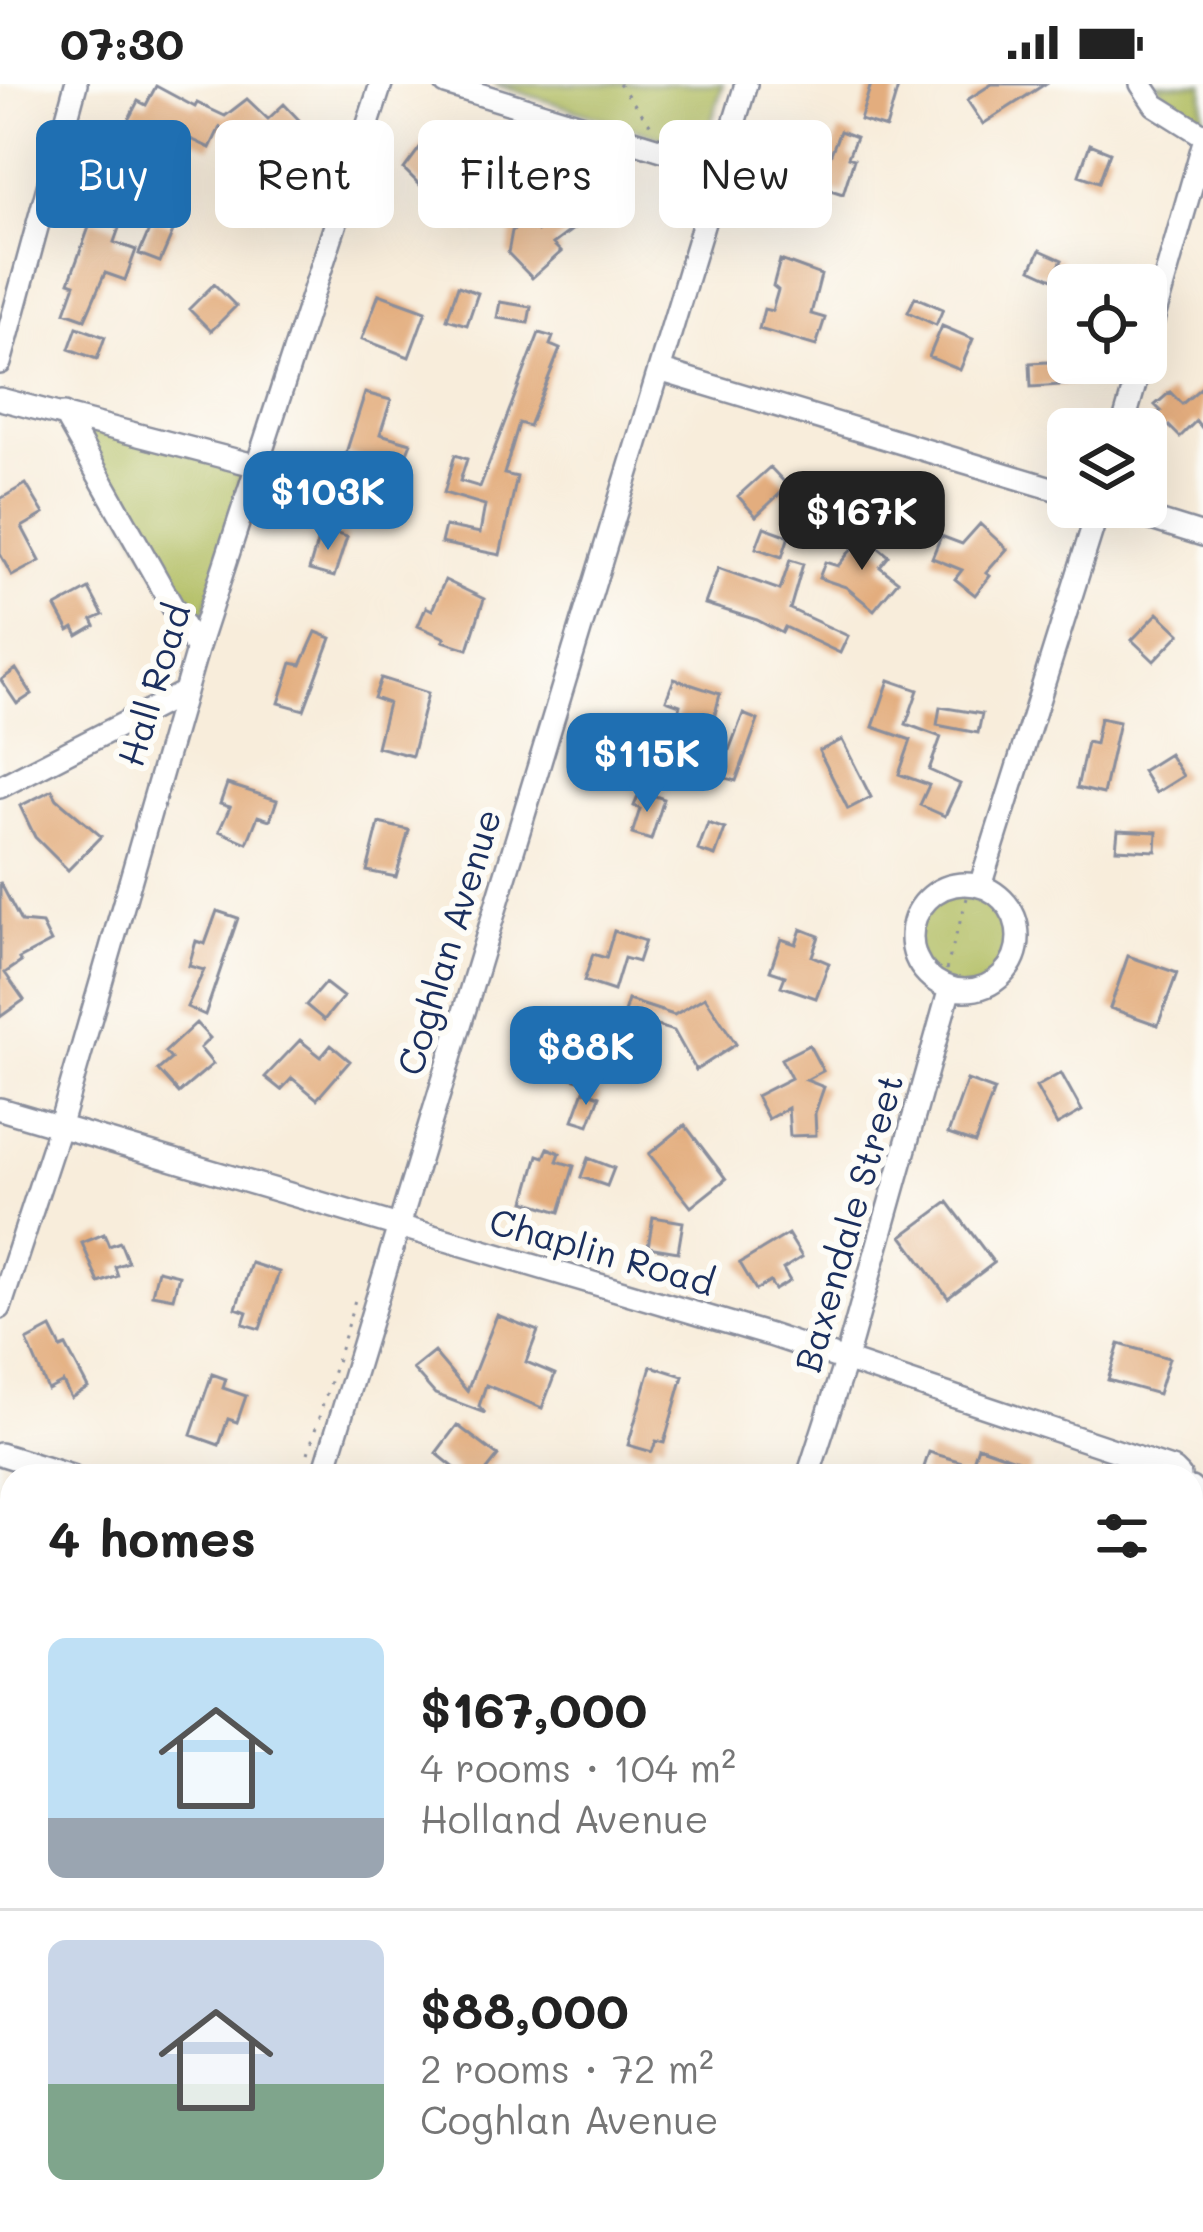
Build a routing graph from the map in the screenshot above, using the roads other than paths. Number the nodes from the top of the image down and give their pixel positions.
1 (76, 84) edge
2 (380, 84) edge
3 (446, 84) edge
4 (746, 84) edge
5 (1141, 84) edge
6 (735, 120) edge
7 (1203, 135) edge
8 (1203, 145) edge
9 (659, 149) edge
10 (703, 228) edge
11 (1167, 271) edge
12 (0, 363) edge
13 (659, 370) junction
14 (0, 399) edge
15 (64, 414) junction
16 (258, 466) junction
17 (1047, 488) edge
18 (1167, 524) edge
19 (1093, 528) edge
20 (1203, 536) edge
21 (197, 650) junction
22 (185, 692) junction
23 (0, 787) edge
24 (975, 885) junction
25 (946, 986) junction
26 (0, 1109) edge
27 (59, 1128) junction
28 (397, 1227) junction
29 (0, 1308) edge
30 (845, 1359) junction
31 (0, 1454) edge
32 (32, 1464) edge
33 (327, 1464) edge
34 (812, 1464) edge
35 (1151, 1464) edge

1 - 12 street
2 - 16 street, Hall Road
3 - 9 street
4 - 6 street, Coghlan Avenue
5 - 7 street
8 - 11 street
10 - 13 street, Coghlan Avenue
13 - 17 street
13 - 28 street, Coghlan Avenue
14 - 15 street
15 - 16 street
15 - 21 street
16 - 21 street, Hall Road
18 - 20 street
19 - 24 street
21 - 22 street, Hall Road
22 - 23 street
22 - 27 street, Hall Road
24 - 25 street
24 - 25 street
25 - 30 street, Baxendale Street
26 - 27 street, Chaplin Road
27 - 28 street, Chaplin Road
27 - 29 street, Hall Road
28 - 30 street, Chaplin Road
28 - 33 street, Coghlan Avenue
30 - 34 street, Baxendale Street
30 - 35 street, Chaplin Road
31 - 32 street

